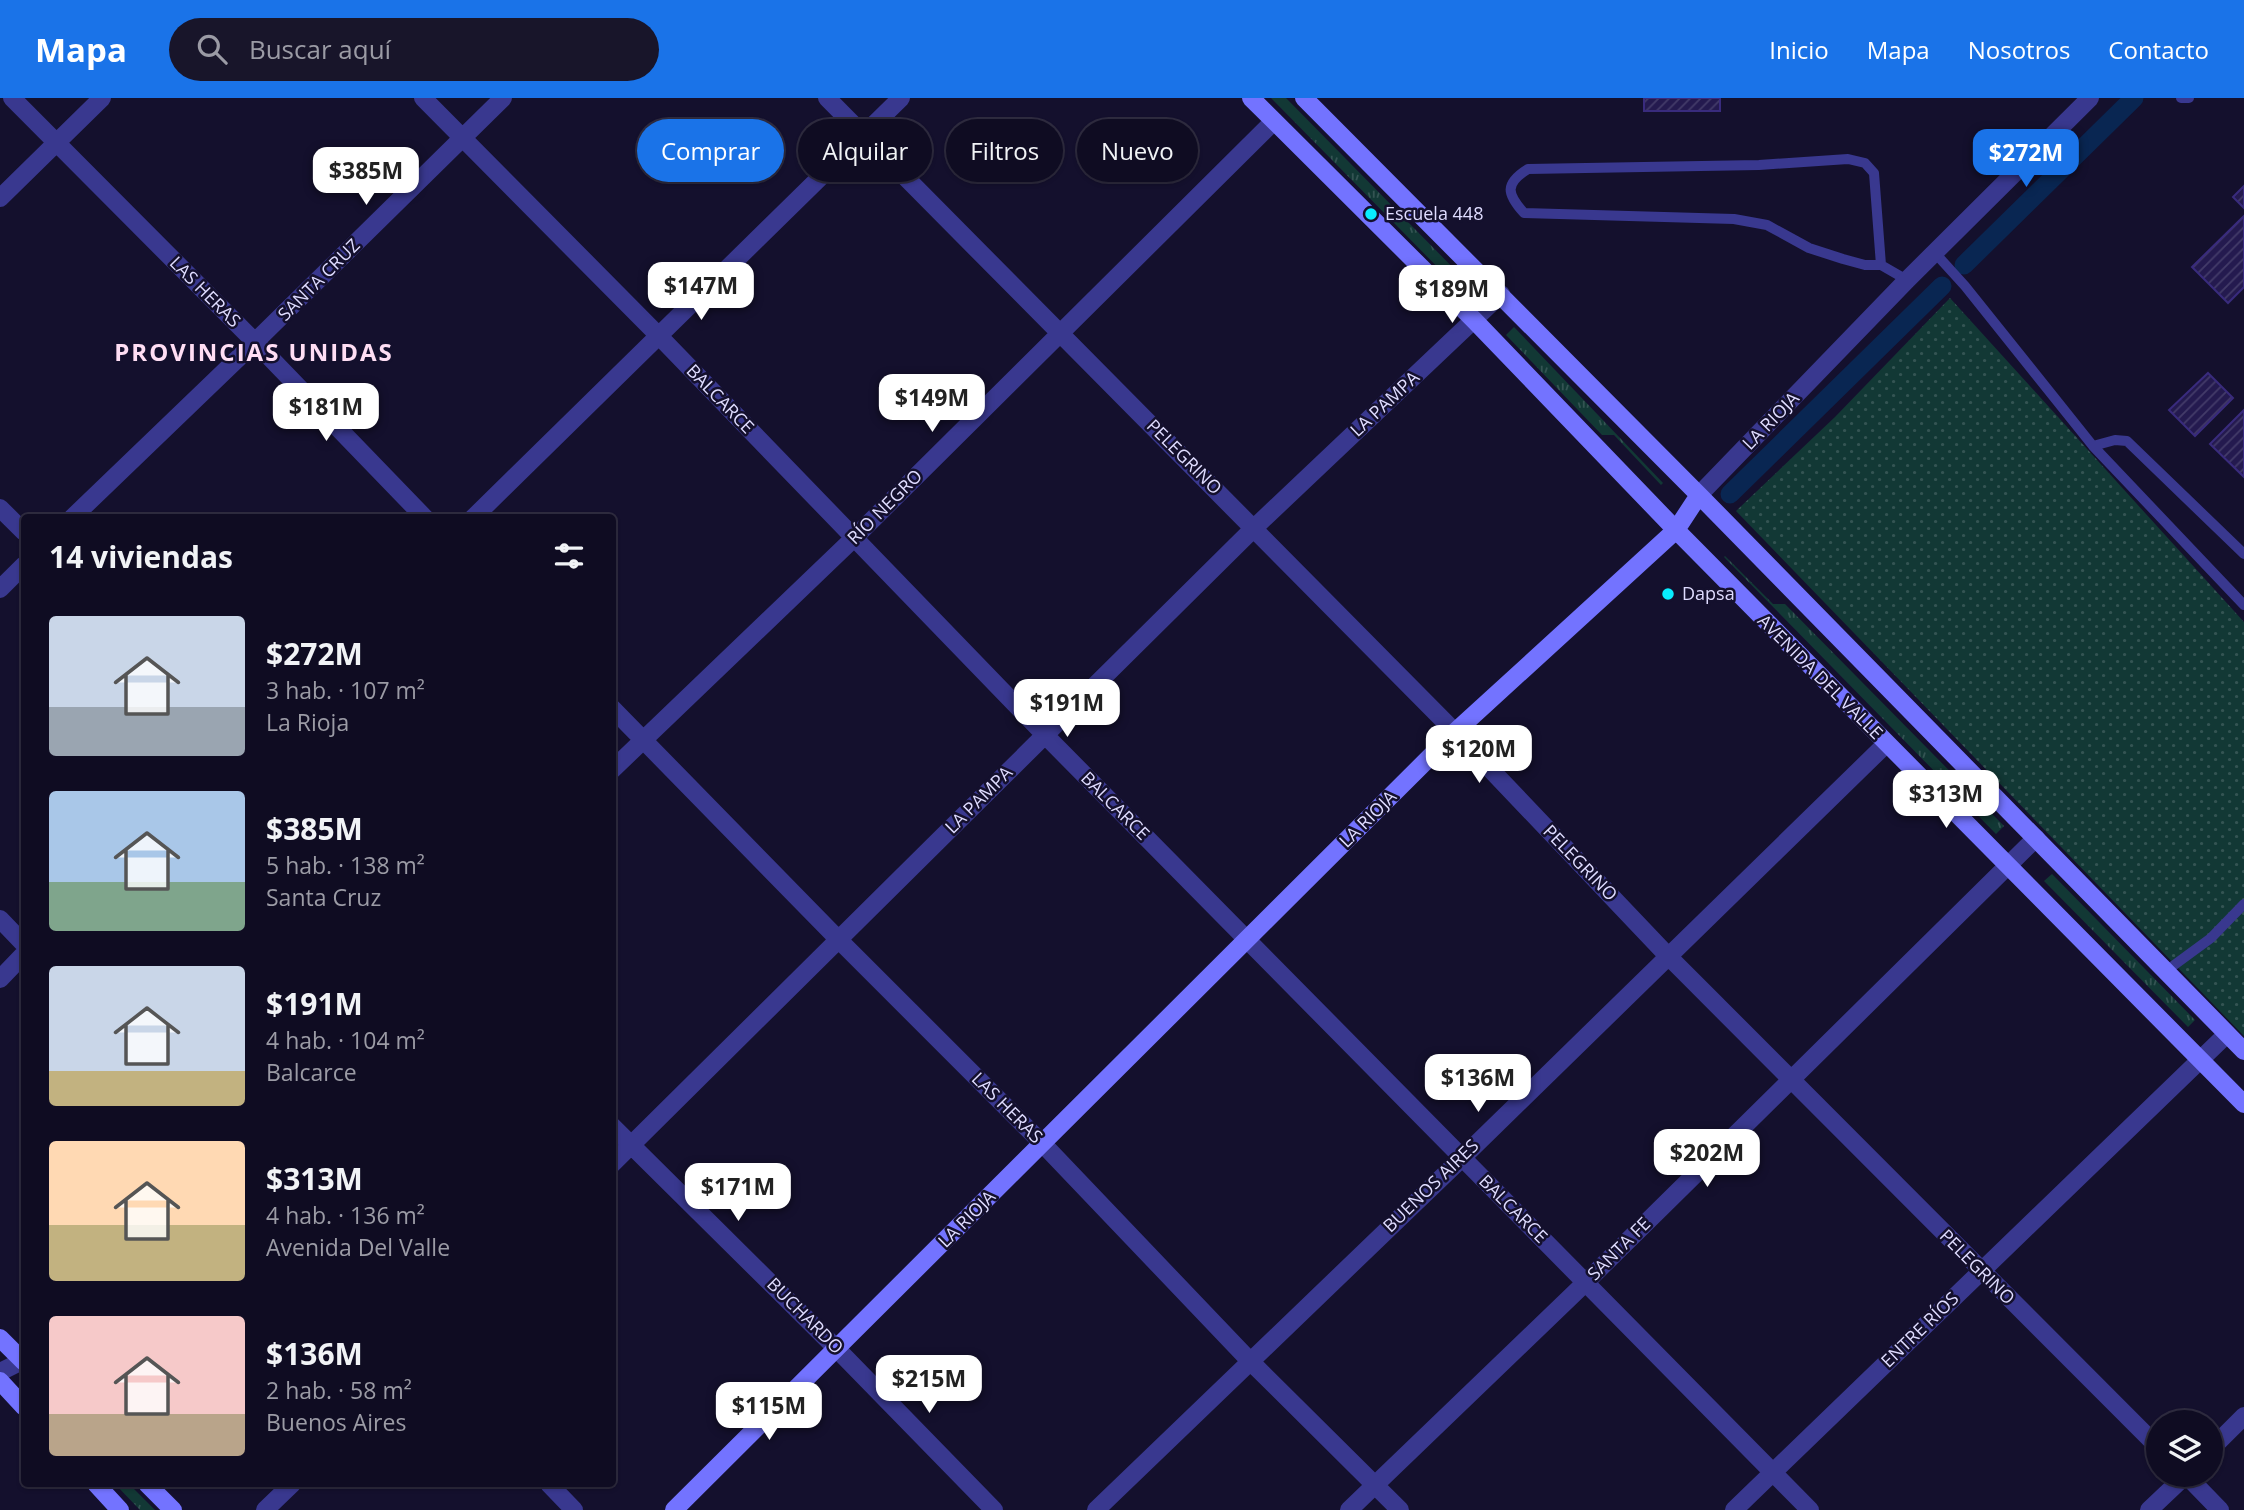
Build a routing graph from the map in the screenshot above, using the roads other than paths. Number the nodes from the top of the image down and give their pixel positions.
1 (12, 98) edge
2 (102, 98) edge
3 (423, 98) edge
4 (503, 98) edge
5 (827, 98) edge
6 (901, 98) edge
7 (1251, 98) edge
8 (1304, 98) edge
9 (2090, 98) edge
10 (2181, 98) edge
11 (2189, 98) edge
12 (847, 119) edge
13 (880, 119) edge
14 (1274, 121) junction
15 (463, 138) junction
16 (57, 142) junction
17 (816, 182) edge
18 (909, 182) edge
19 (0, 198) edge
20 (1935, 253) junction
21 (1881, 265) junction
22 (1907, 279) junction
23 (1501, 294) junction
24 (1474, 320) junction
25 (1060, 334) junction
26 (659, 336) junction
27 (255, 342) junction
28 (2093, 446) junction
29 (1699, 495) junction
30 (0, 508) edge
31 (76, 514) edge
32 (421, 514) edge
33 (477, 514) edge
34 (1254, 528) junction
35 (21, 530) edge
36 (1676, 530) junction
37 (854, 538) junction
38 (2244, 554) edge
39 (21, 568) edge
40 (0, 589) edge
41 (2244, 605) edge
42 (616, 712) edge
43 (1455, 732) junction
44 (1045, 735) junction
45 (644, 740) junction
46 (1886, 744) junction
47 (616, 766) edge
48 (2036, 838) junction
49 (2010, 865) junction
50 (2244, 904) edge
51 (0, 919) edge
52 (839, 940) junction
53 (21, 941) edge
54 (1248, 941) junction
55 (1668, 956) junction
56 (21, 957) edge
57 (2166, 971) junction
58 (0, 979) edge
59 (2227, 1034) junction
60 (2244, 1051) edge
61 (2202, 1059) junction
62 (1790, 1079) junction
63 (2244, 1104) edge
64 (616, 1130) edge
65 (1043, 1144) junction
66 (632, 1145) junction
67 (1462, 1158) junction
68 (616, 1160) edge
69 (1980, 1271) junction
70 (1585, 1283) junction
71 (0, 1338) edge
72 (836, 1348) junction
73 (21, 1358) edge
74 (1250, 1361) junction
75 (21, 1362) edge
76 (0, 1372) edge
77 (0, 1381) edge
78 (21, 1404) edge
79 (2244, 1416) edge
80 (2146, 1435) edge
81 (2223, 1437) edge
82 (1773, 1472) junction
83 (1375, 1484) junction
84 (99, 1487) edge
85 (150, 1487) edge
86 (289, 1487) edge
87 (552, 1487) edge
88 (2173, 1487) edge
89 (2198, 1487) edge
90 (120, 1510) edge
91 (173, 1510) edge
92 (265, 1510) edge
93 (575, 1510) edge
94 (674, 1510) edge
95 (994, 1510) edge
96 (1096, 1510) edge
97 (1349, 1510) edge
98 (1400, 1510) edge
99 (1734, 1510) edge
100 (1810, 1510) edge
101 (2149, 1510) edge
102 (2220, 1510) edge

1 - 16 street, LAS HERAS
2 - 16 street
3 - 15 street, BALCARCE
4 - 15 street, SANTA CRUZ
5 - 12 street, PELEGRINO
6 - 13 street
7 - 14 main road, AVENIDA DEL VALLE
8 - 23 main road
9 - 20 street, LA RIOJA
10 - 11 lane
14 - 24 main road, AVENIDA DEL VALLE
14 - 25 street, RÍO NEGRO
15 - 26 street, BALCARCE
15 - 27 street, SANTA CRUZ
16 - 19 street
16 - 27 street, LAS HERAS
17 - 26 street
18 - 25 street, PELEGRINO
20 - 22 street, LA RIOJA
20 - 28 lane
21 - 21 lane
21 - 22 lane
22 - 29 street, LA RIOJA
23 - 24 street, LA PAMPA
23 - 29 main road
24 - 34 street, LA PAMPA
24 - 36 main road, AVENIDA DEL VALLE
25 - 34 street, PELEGRINO
25 - 37 street, RÍO NEGRO
26 - 33 street
26 - 37 street, BALCARCE
27 - 31 street, SANTA CRUZ
27 - 32 street, LAS HERAS
28 - 38 lane
28 - 41 lane
29 - 36 main road, LA RIOJA
29 - 48 main road
30 - 35 street
34 - 43 street, PELEGRINO
34 - 44 street, LA PAMPA
36 - 43 main road, LA RIOJA
36 - 46 main road, AVENIDA DEL VALLE
37 - 44 street, BALCARCE
37 - 45 street, RÍO NEGRO
39 - 40 street
42 - 45 street, LAS HERAS
43 - 54 main road, LA RIOJA
43 - 55 street, PELEGRINO
44 - 52 street, LA PAMPA
44 - 54 street, BALCARCE
45 - 47 street, RÍO NEGRO
45 - 52 street, LAS HERAS
46 - 49 main road, AVENIDA DEL VALLE
46 - 55 street, BUENOS AIRES
48 - 49 street, SANTA FE
48 - 57 main road
49 - 61 main road, AVENIDA DEL VALLE
49 - 62 street, SANTA FE
50 - 57 lane
51 - 53 street
52 - 65 street, LAS HERAS
52 - 66 street, LA PAMPA
54 - 65 main road, LA RIOJA
54 - 67 street, BALCARCE
55 - 62 street, PELEGRINO
55 - 67 street, BUENOS AIRES
56 - 58 street
57 - 59 main road
59 - 60 main road
59 - 61 street, ENTRE RÍOS
61 - 63 main road, AVENIDA DEL VALLE
61 - 69 street, ENTRE RÍOS
62 - 69 street, PELEGRINO
62 - 70 street, SANTA FE
64 - 66 street, BUCHARDO
65 - 72 main road, LA RIOJA
65 - 74 street, LAS HERAS
66 - 68 street, LA PAMPA
66 - 72 street, BUCHARDO
67 - 70 street, BALCARCE
67 - 74 street, BUENOS AIRES
69 - 80 street, PELEGRINO
69 - 82 street, ENTRE RÍOS
70 - 82 street, BALCARCE
70 - 83 street, SANTA FE
71 - 73 main road
72 - 94 main road, LA RIOJA
72 - 95 street, BUCHARDO
74 - 83 street, LAS HERAS
74 - 96 street, BUENOS AIRES
75 - 76 street
77 - 78 main road
79 - 81 street
82 - 99 street, ENTRE RÍOS
82 - 100 street, BALCARCE
83 - 97 street, SANTA FE
83 - 98 street, LAS HERAS
84 - 90 main road
85 - 91 main road
86 - 92 street
87 - 93 street
88 - 101 street
89 - 102 street

